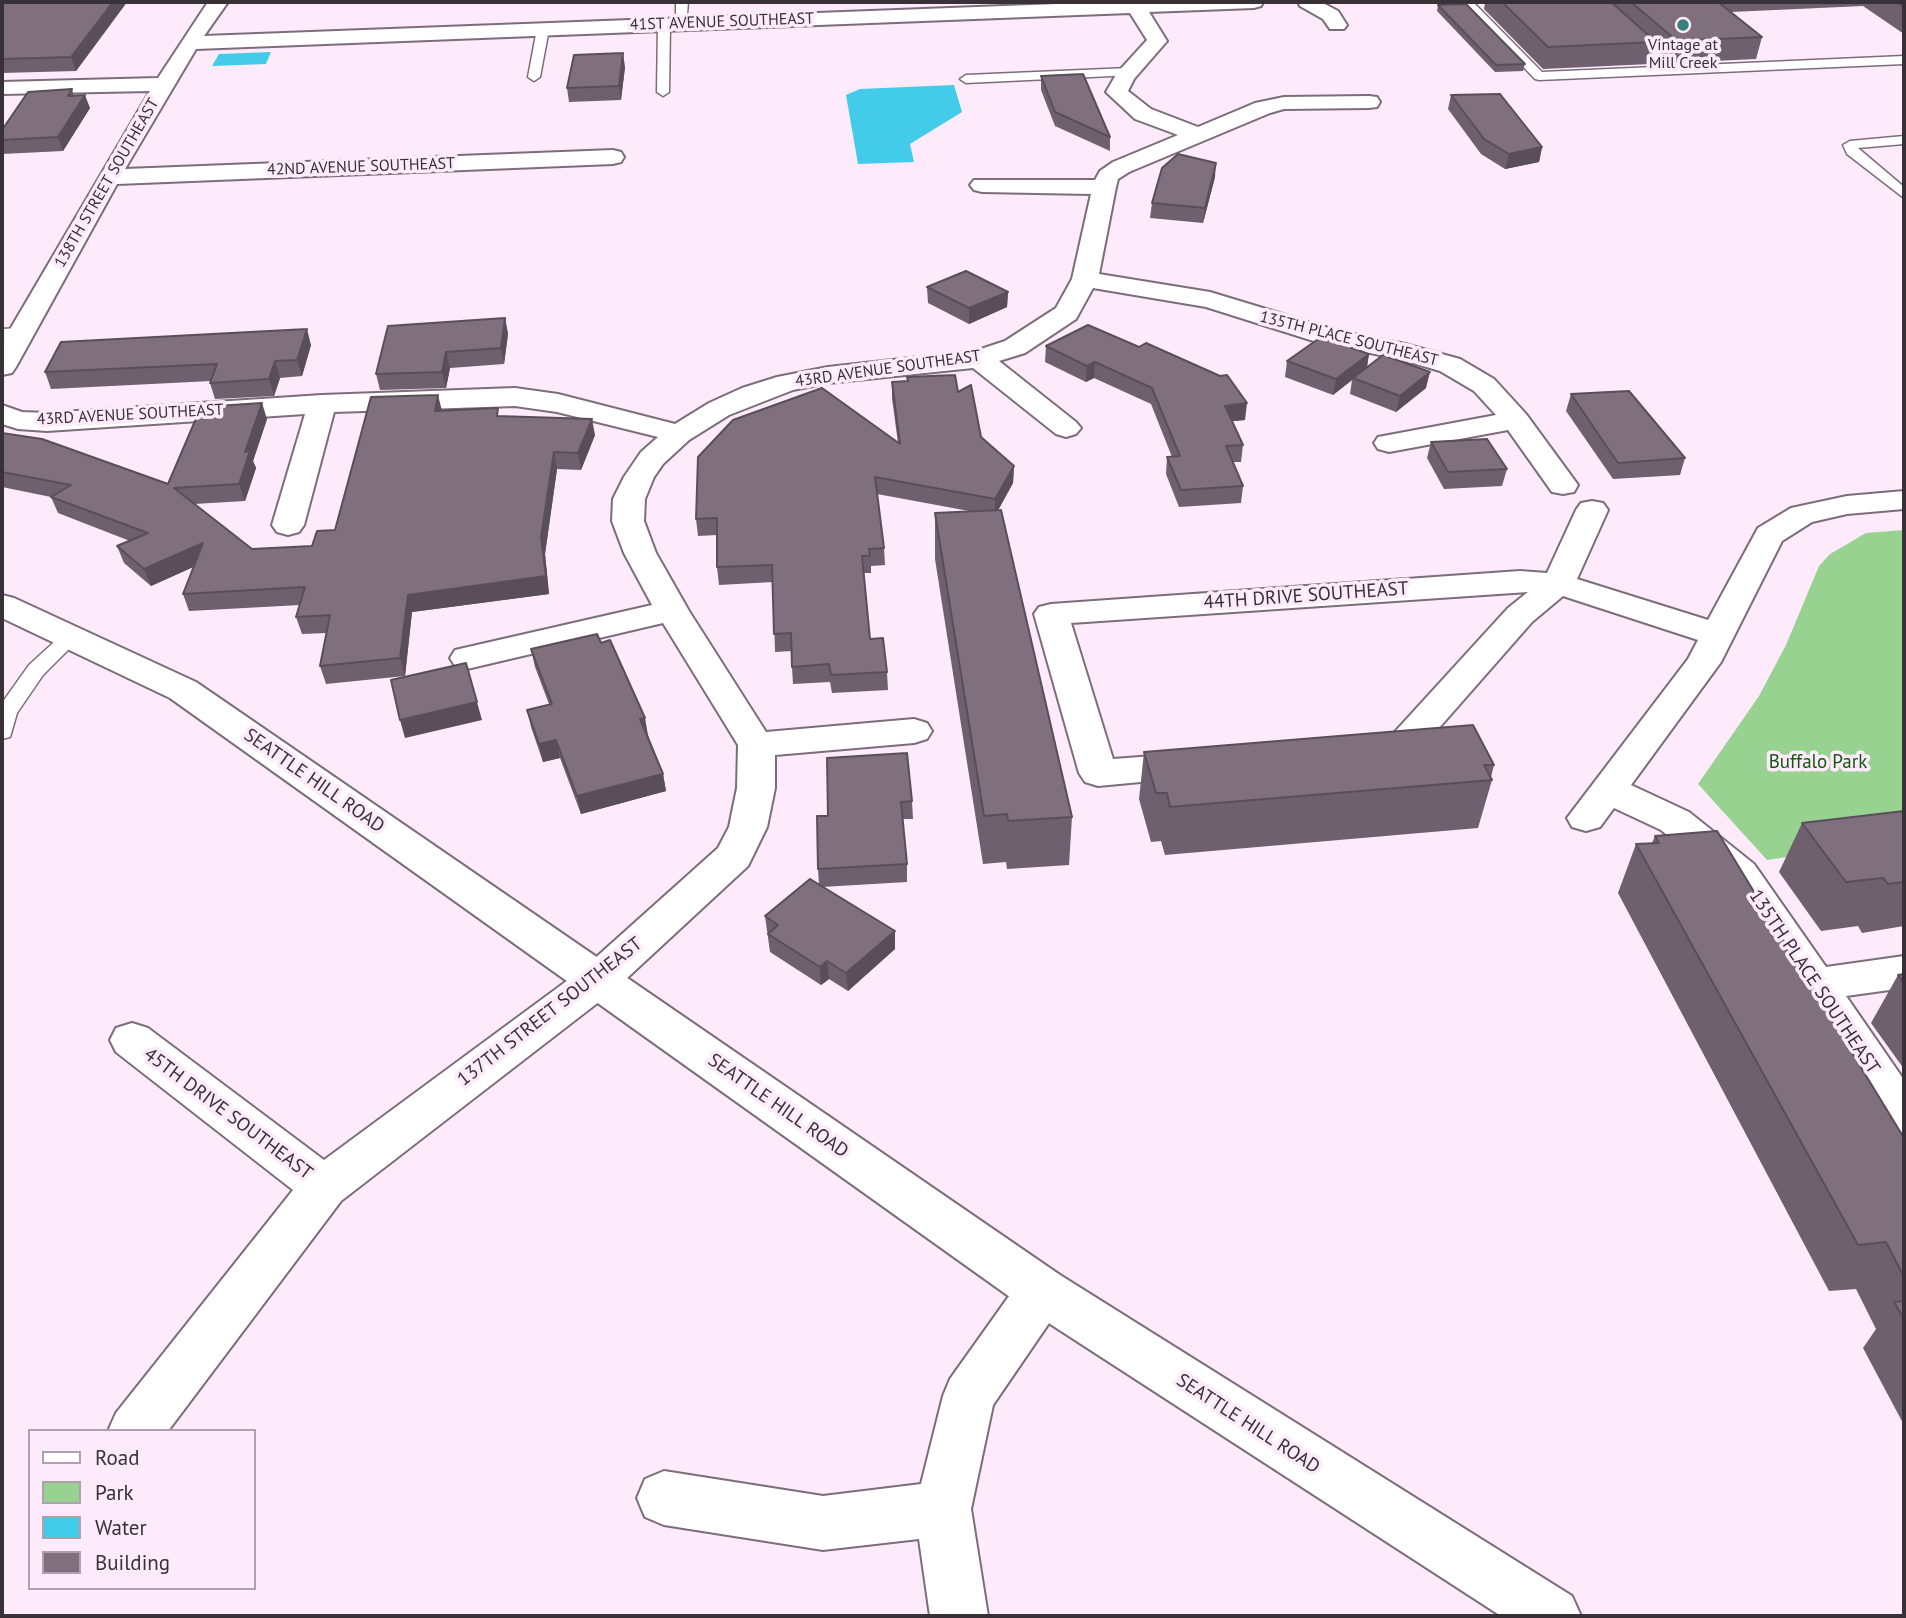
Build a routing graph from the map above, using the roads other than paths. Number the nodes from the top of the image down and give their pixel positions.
1 (218, 2) edge
2 (682, 2) edge
3 (1254, 2) edge
4 (1307, 2) edge
5 (1466, 2) edge
6 (1136, 6) junction
7 (931, 8) edge
8 (673, 24) junction
9 (1336, 25) dead end
10 (543, 29) junction
11 (189, 43) junction
12 (1649, 54) edge
13 (1904, 60) edge
14 (1669, 71) junction
15 (1129, 72) junction
16 (534, 77) dead end
17 (966, 79) dead end
18 (164, 84) junction
19 (2, 88) edge
20 (663, 92) dead end
21 (1369, 102) dead end
22 (1196, 134) junction
23 (1904, 140) edge
24 (612, 157) dead end
25 (109, 177) junction
26 (982, 185) dead end
27 (1104, 187) junction
28 (1904, 194) edge
29 (1085, 279) junction
30 (11, 334) edge
31 (979, 359) junction
32 (2, 368) edge
33 (322, 404) junction
34 (2, 414) edge
35 (1516, 420) junction
36 (1066, 428) dead end
37 (679, 434) junction
38 (1389, 443) dead end
39 (1563, 485) dead end
40 (1904, 500) edge
41 (1592, 510) dead end
42 (288, 525) dead end
43 (1558, 584) junction
44 (2, 605) edge
45 (672, 611) junction
46 (1719, 635) junction
47 (71, 637) junction
48 (467, 658) dead end
49 (914, 731) dead end
50 (2, 732) edge
51 (756, 744) junction
52 (1342, 754) edge
53 (1234, 762) edge
54 (1904, 972) edge
55 (598, 980) junction
56 (1817, 984) junction
57 (132, 1040) dead end
58 (1904, 1116) edge
59 (324, 1187) junction
60 (1042, 1292) junction
61 (137, 1429) edge
62 (664, 1499) dead end
63 (943, 1509) junction
64 (959, 1616) edge
65 (1552, 1616) edge

1 - 11 street, 138TH STREET SOUTHEAST
2 - 8 lane
3 - 6 street, 41ST AVENUE SOUTHEAST
4 - 9 street
5 - 14 lane
6 - 7 street, 41ST AVENUE SOUTHEAST
6 - 15 street
7 - 8 street, 41ST AVENUE SOUTHEAST
8 - 10 street, 41ST AVENUE SOUTHEAST
8 - 20 lane
10 - 11 street, 41ST AVENUE SOUTHEAST
10 - 16 lane
11 - 18 street, 138TH STREET SOUTHEAST
12 - 14 lane
13 - 14 lane
15 - 17 lane
15 - 22 street
18 - 19 street
18 - 25 street, 138TH STREET SOUTHEAST
21 - 22 street
22 - 27 street
23 - 28 lane
24 - 25 street, 42ND AVENUE SOUTHEAST
25 - 30 street, 138TH STREET SOUTHEAST
26 - 27 street
27 - 29 street, 43RD AVENUE SOUTHEAST
29 - 31 street, 43RD AVENUE SOUTHEAST
29 - 35 street, 135TH PLACE SOUTHEAST
30 - 32 street, 138TH STREET SOUTHEAST
31 - 36 street
31 - 37 street, 43RD AVENUE SOUTHEAST
33 - 34 street, 43RD AVENUE SOUTHEAST
33 - 37 street, 43RD AVENUE SOUTHEAST
33 - 42 street
35 - 38 street
35 - 39 street, 135TH PLACE SOUTHEAST
37 - 45 street
40 - 46 street
41 - 43 street
43 - 46 street, 44TH DRIVE SOUTHEAST
43 - 52 street
43 - 53 street, 44TH DRIVE SOUTHEAST
44 - 47 street, SEATTLE HILL ROAD
45 - 48 street
45 - 51 street
46 - 56 street, 135TH PLACE SOUTHEAST
47 - 50 lane
47 - 55 street, SEATTLE HILL ROAD
49 - 51 street
51 - 55 street, 137TH STREET SOUTHEAST
54 - 56 street
55 - 59 street, 137TH STREET SOUTHEAST
55 - 60 street, SEATTLE HILL ROAD
56 - 58 street, 135TH PLACE SOUTHEAST
57 - 59 street, 45TH DRIVE SOUTHEAST
59 - 61 street, 137TH STREET SOUTHEAST
60 - 63 street
60 - 65 street, SEATTLE HILL ROAD
62 - 63 street
63 - 64 street

